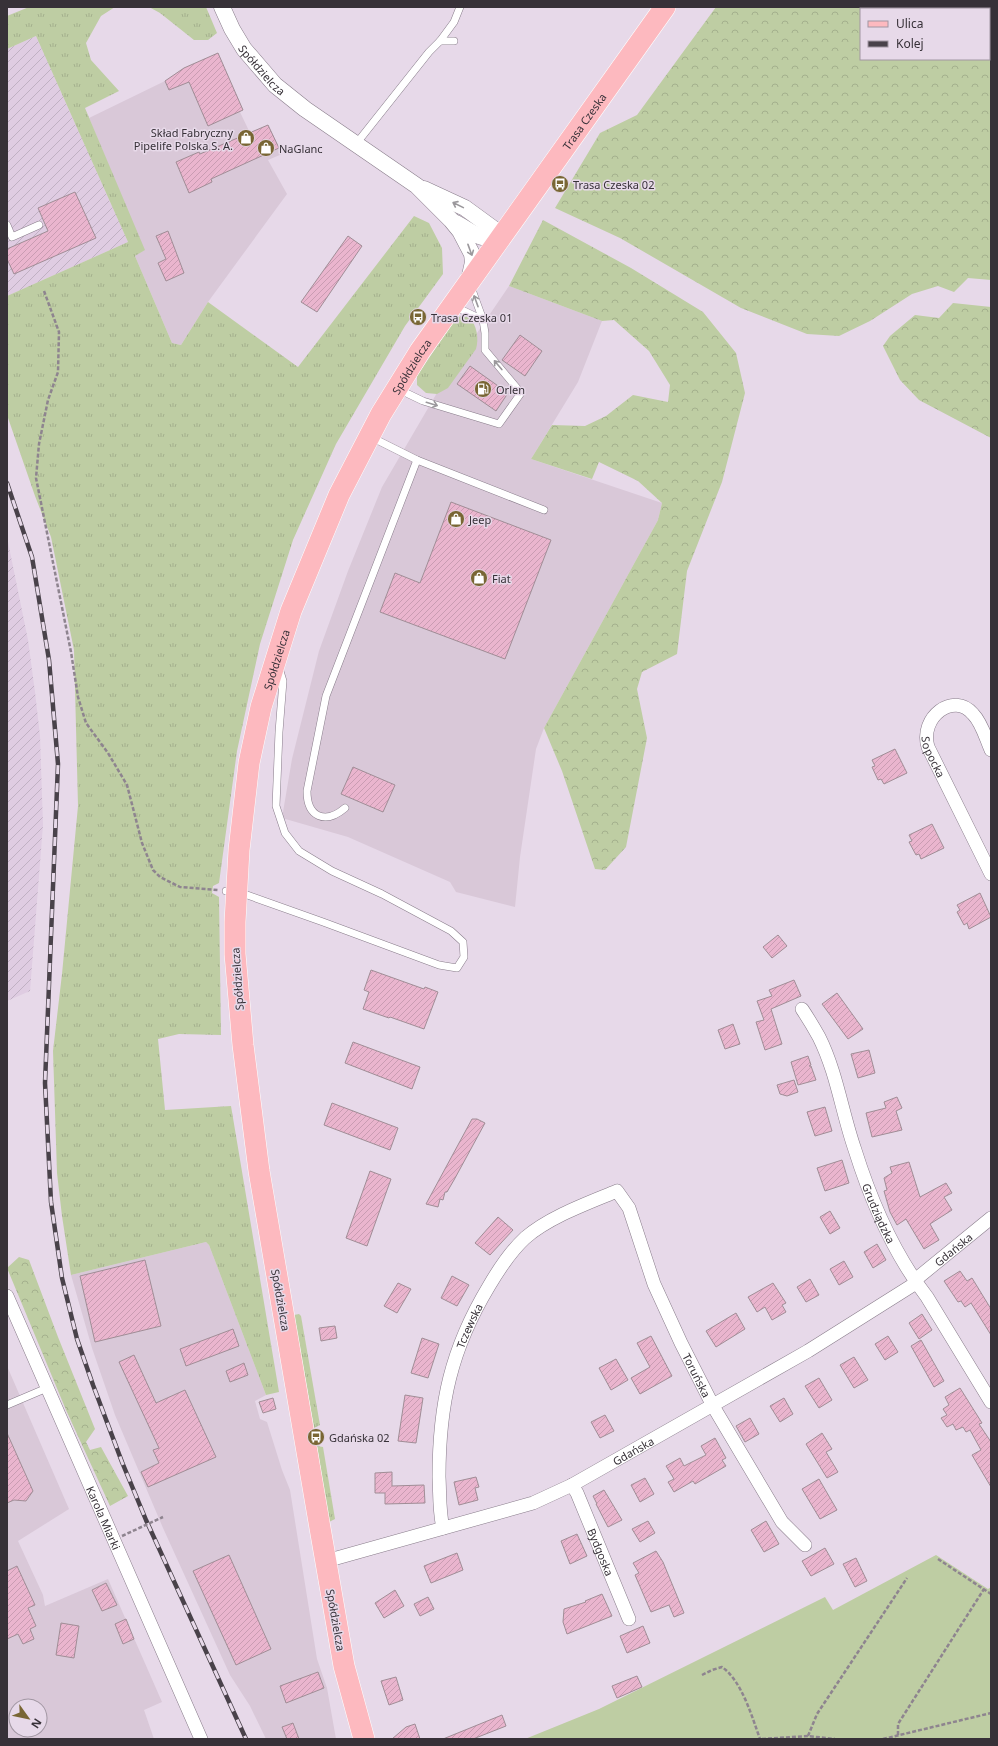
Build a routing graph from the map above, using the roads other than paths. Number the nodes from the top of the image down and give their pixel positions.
1 (222, 7) edge
2 (460, 7) edge
3 (665, 7) edge
4 (440, 41) junction
5 (454, 41) dead end
6 (356, 145) junction
7 (417, 186) junction
8 (451, 220) junction
9 (39, 225) dead end
10 (7, 226) edge
11 (502, 235) junction
12 (469, 281) junction
13 (450, 307) junction
14 (483, 320) junction
15 (396, 388) junction
16 (369, 436) junction
17 (417, 460) junction
18 (544, 510) dead end
19 (275, 659) junction
20 (991, 750) edge
21 (345, 808) dead end
22 (991, 874) edge
23 (231, 891) junction
24 (802, 1008) dead end
25 (617, 1191) joint
26 (991, 1218) edge
27 (915, 1282) junction
28 (7, 1296) edge
29 (47, 1388) junction
30 (991, 1402) edge
31 (7, 1406) edge
32 (714, 1406) junction
33 (572, 1485) junction
34 (443, 1528) junction
35 (804, 1545) dead end
36 (326, 1560) junction
37 (629, 1619) dead end
38 (360, 1733) edge
39 (201, 1739) edge

1 - 6 street, Spółdzielcza
2 - 4 lane
3 - 11 main road, Trasa Czeska
4 - 5 lane
4 - 6 lane
6 - 7 street, Spółdzielcza
7 - 8 street, Spółdzielcza
11 -> 7 street, Spółdzielcza
8 - 11 street, Spółdzielcza
8 -> 12 street, Spółdzielcza
9 - 10 lane
11 - 12 main road, Spółdzielcza
12 - 13 main road, Spółdzielcza
14 -> 12 lane
13 - 14 lane
13 - 15 main road, Spółdzielcza
15 -> 14 lane
15 - 16 main road, Spółdzielcza
16 - 17 lane
16 - 19 main road, Spółdzielcza
17 - 18 lane
17 - 21 lane
19 - 23 main road, Spółdzielcza
19 - 23 lane
20 - 22 street, Sopocka
23 - 36 main road, Spółdzielcza
24 - 27 street, Grudziądzka
25 - 32 street, Toruńska
25 - 34 street, Tczewska
26 - 27 street, Gdańska
27 - 30 street, Grudziądzka
27 - 32 street, Gdańska
28 - 29 street, Karola Miarki
29 - 31 lane
29 - 39 street, Karola Miarki
32 - 33 street, Gdańska
32 - 35 street, Toruńska
33 - 34 street, Gdańska
33 - 37 street, Bydgoska
34 - 36 street, Gdańska
36 - 38 main road, Spółdzielcza

